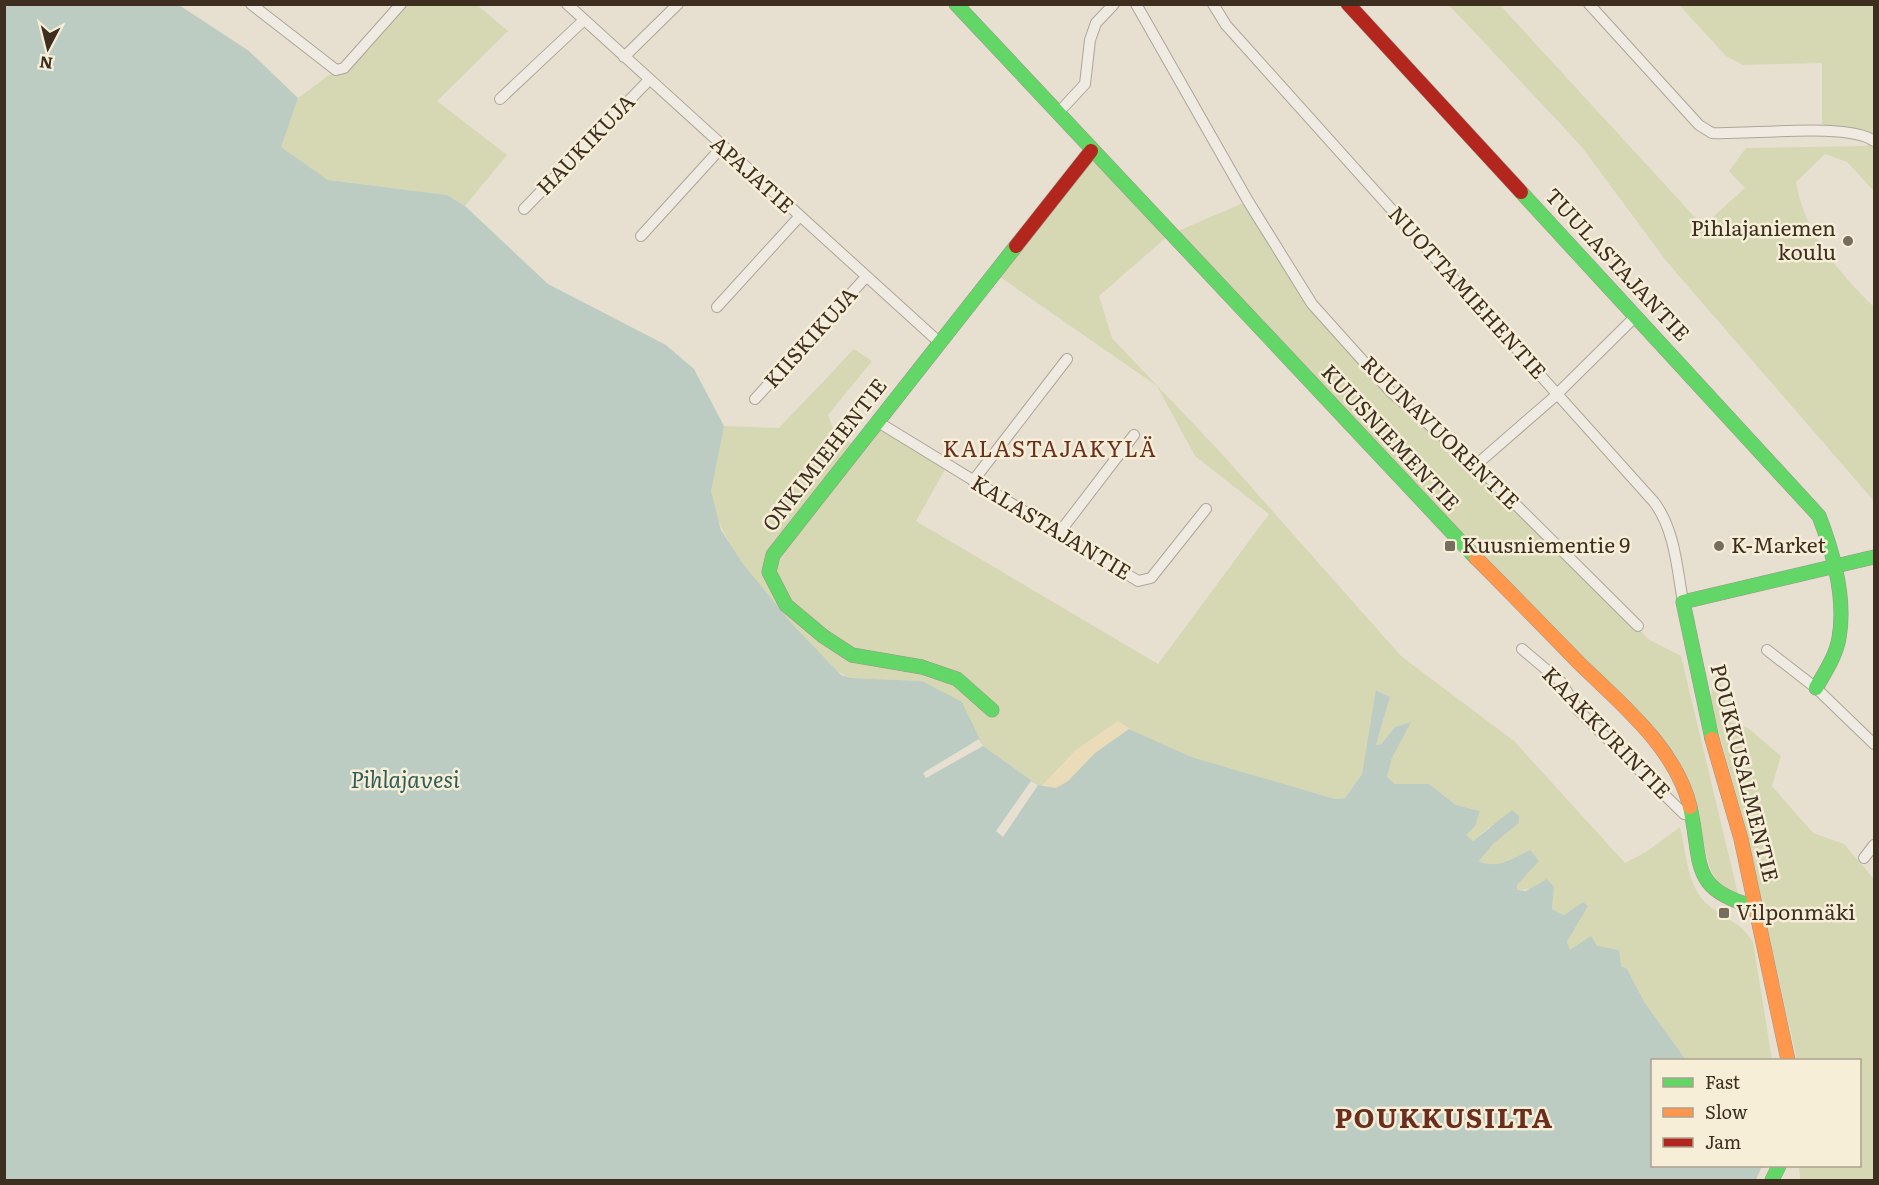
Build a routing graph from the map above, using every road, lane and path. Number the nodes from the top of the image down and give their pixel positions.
1 (252, 4) edge
2 (401, 4) edge
3 (567, 4) edge
4 (678, 4) edge
5 (956, 4) edge
6 (1114, 4) edge
7 (1136, 4) edge
8 (1213, 4) edge
9 (1348, 4) edge
10 (1589, 4) edge
11 (584, 21) junction
12 (624, 57) junction
13 (648, 81) junction
14 (500, 99) dead end
15 (1058, 113) junction
16 (1875, 141) edge
17 (722, 147) junction
18 (1091, 151) junction
19 (524, 209) dead end
20 (799, 217) junction
21 (641, 236) dead end
22 (866, 278) junction
23 (717, 307) dead end
24 (1636, 316) junction
25 (940, 343) junction
26 (1066, 359) dead end
27 (1557, 394) junction
28 (755, 399) dead end
29 (878, 422) junction
30 (1134, 435) dead end
31 (1476, 465) junction
32 (973, 481) junction
33 (1206, 509) dead end
34 (1059, 533) junction
35 (1875, 557) edge
36 (1832, 566) junction
37 (1683, 602) junction
38 (1638, 626) dead end
39 (1522, 649) dead end
40 (1767, 650) dead end
41 (1816, 688) junction
42 (992, 710) dead end
43 (1875, 744) edge
44 (1691, 813) junction
45 (1875, 845) edge
46 (1864, 858) dead end
47 (1756, 906) junction
48 (1788, 1059) edge

1 - 2 street
3 - 11 street, APAJATIE
4 - 12 street
5 - 15 street, KUUSNIEMENTIE
6 - 15 street
7 - 31 street, RUUNAVUORENTIE
8 - 27 street, NUOTTAMIEHENTIE
9 - 24 street, TUULASTAJANTIE
10 - 16 street
11 - 12 street, APAJATIE
11 - 14 street
12 - 13 street, APAJATIE
13 - 17 street, APAJATIE
13 - 19 street, HAUKIKUJA
15 - 18 street, KUUSNIEMENTIE
17 - 20 street, APAJATIE
17 - 21 street
18 - 25 street, ONKIMIEHENTIE
18 - 44 street, KUUSNIEMENTIE
20 - 22 street, APAJATIE
20 - 23 street
22 - 25 street, APAJATIE
22 - 28 street, KIISKIKUJA
24 - 27 street
24 - 36 street, TUULASTAJANTIE
25 - 29 street, ONKIMIEHENTIE
26 - 32 street
27 - 31 street
27 - 37 street, NUOTTAMIEHENTIE
29 - 32 street, KALASTAJANTIE
29 - 42 street, ONKIMIEHENTIE
30 - 34 street
31 - 38 street, RUUNAVUORENTIE
32 - 34 street, KALASTAJANTIE
33 - 34 street, KALASTAJANTIE
35 - 36 street
36 - 37 street
36 - 41 street, TUULASTAJANTIE
37 - 47 street, POUKKUSALMENTIE
39 - 44 street, KAAKKURINTIE
40 - 41 street
41 - 43 street
44 - 47 street, KUUSNIEMENTIE
45 - 46 street
47 - 48 street, POUKKUSALMENTIE

